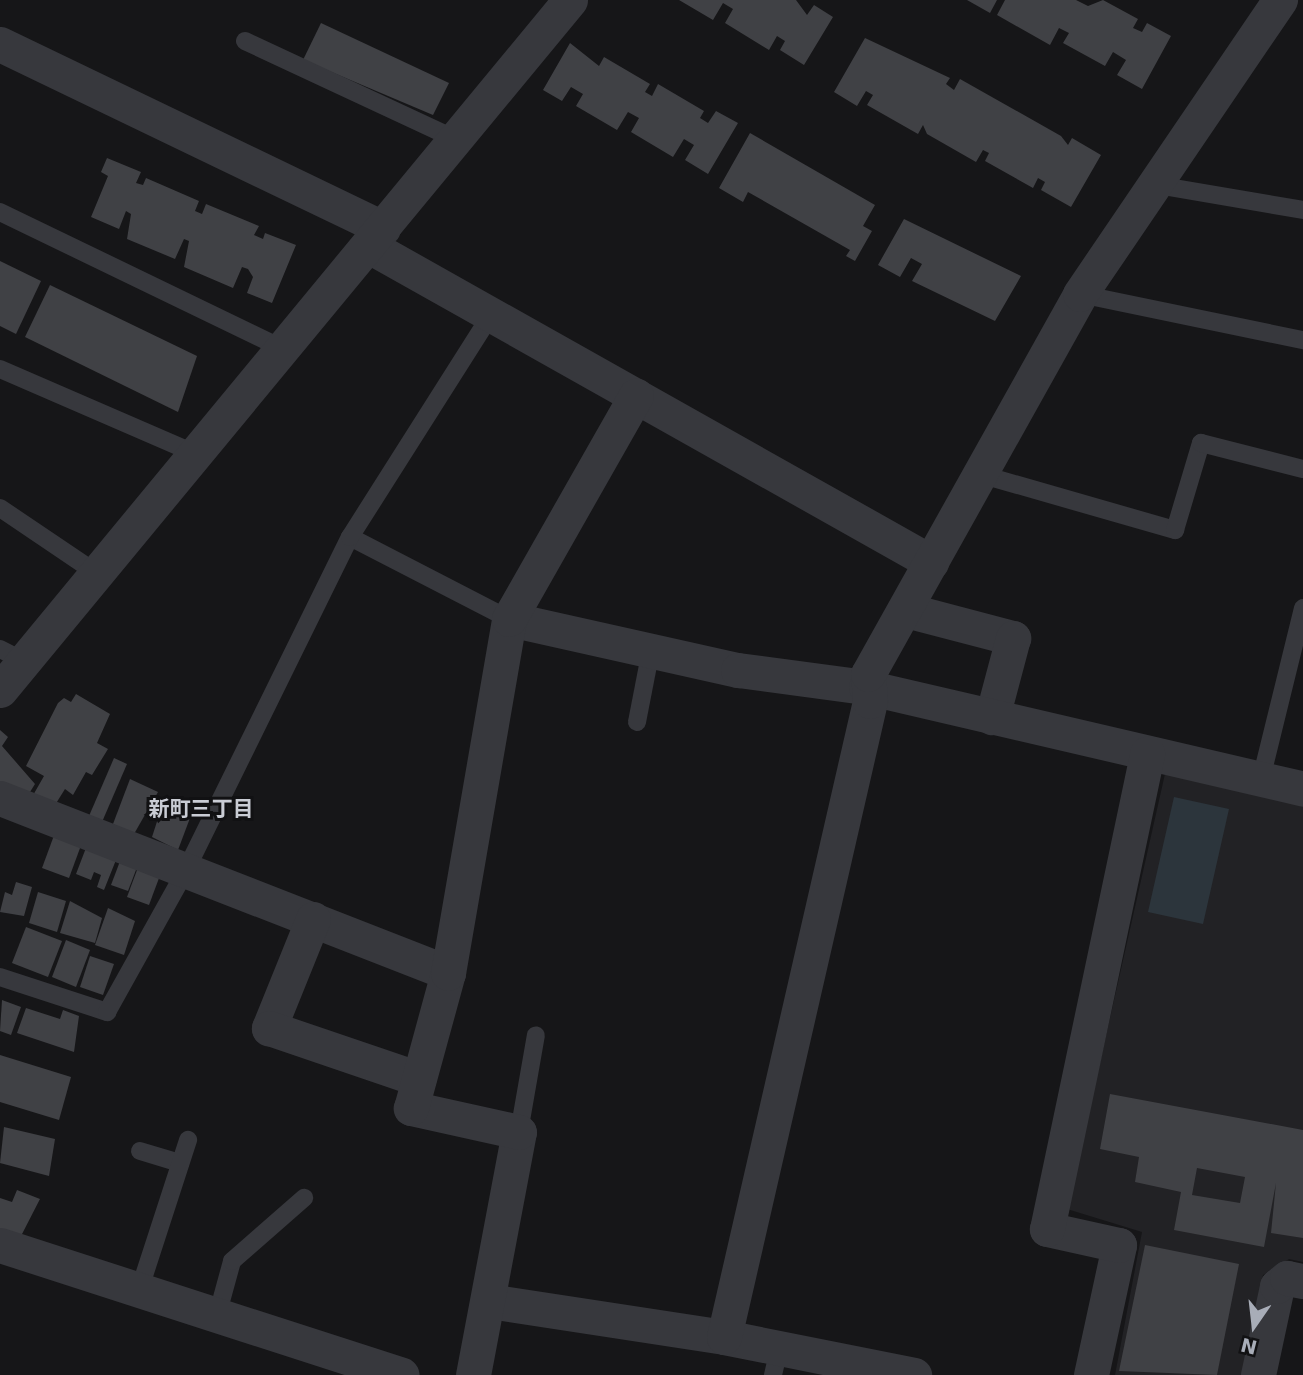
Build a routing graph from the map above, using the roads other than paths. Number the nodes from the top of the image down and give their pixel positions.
1 (570, 0) edge
2 (1279, 7) edge
3 (245, 41) dead end
4 (0, 44) edge
5 (459, 141) junction
6 (1152, 184) junction
7 (1303, 210) edge
8 (0, 212) edge
9 (376, 237) junction
10 (1080, 294) junction
11 (491, 315) junction
12 (1303, 340) edge
13 (284, 349) junction
14 (0, 369) edge
15 (636, 395) junction
16 (199, 455) junction
17 (1303, 469) edge
18 (984, 475) junction
19 (0, 508) edge
20 (350, 537) junction
21 (931, 562) junction
22 (99, 574) junction
23 (1303, 608) edge
24 (906, 610) junction
25 (509, 619) junction
26 (651, 650) junction
27 (12, 655) edge
28 (866, 687) junction
29 (0, 690) edge
30 (992, 717) junction
31 (637, 722) dead end
32 (1147, 753) junction
33 (1261, 779) junction
34 (1303, 789) edge
35 (0, 797) edge
36 (187, 868) junction
37 (313, 919) junction
38 (448, 973) junction
39 (0, 977) edge
40 (536, 1035) dead end
41 (419, 1079) junction
42 (519, 1132) junction
43 (188, 1140) dead end
44 (140, 1151) dead end
45 (180, 1163) junction
46 (304, 1198) dead end
47 (0, 1245) edge
48 (1303, 1281) edge
49 (139, 1292) junction
50 (489, 1301) junction
51 (217, 1316) junction
52 (724, 1337) junction
53 (776, 1362) edge
54 (402, 1375) edge
55 (473, 1375) edge
56 (914, 1375) edge
57 (1091, 1375) edge
58 (1258, 1375) edge

1 - 5 street
2 - 6 street
3 - 5 lane
4 - 9 street
5 - 9 street
6 - 7 lane
6 - 10 street
8 - 13 lane
9 - 11 street
9 - 13 street
10 - 12 lane
10 - 18 street
11 - 15 street
11 - 20 lane
13 - 16 street
14 - 16 lane
15 - 21 street
15 - 25 street
16 - 22 street
17 - 18 lane
18 - 21 street
19 - 22 lane
20 - 25 lane
20 - 36 lane
21 - 24 street
22 - 27 street
23 - 33 lane
24 - 28 street
24 - 30 street
25 - 26 street
25 - 38 street
26 - 28 street
26 - 31 lane
27 - 29 street
28 - 30 street
28 - 52 street
30 - 32 street
32 - 33 street
32 - 57 street
33 - 34 street
35 - 36 street
36 - 37 street
36 - 39 lane
37 - 38 street
37 - 41 street
38 - 41 street
40 - 42 lane
41 - 42 street
42 - 50 street
43 - 45 lane
44 - 45 lane
45 - 49 lane
46 - 51 lane
47 - 49 street
48 - 58 street
49 - 51 street
50 - 52 street
50 - 55 street
51 - 54 street
52 - 53 street
53 - 56 street

